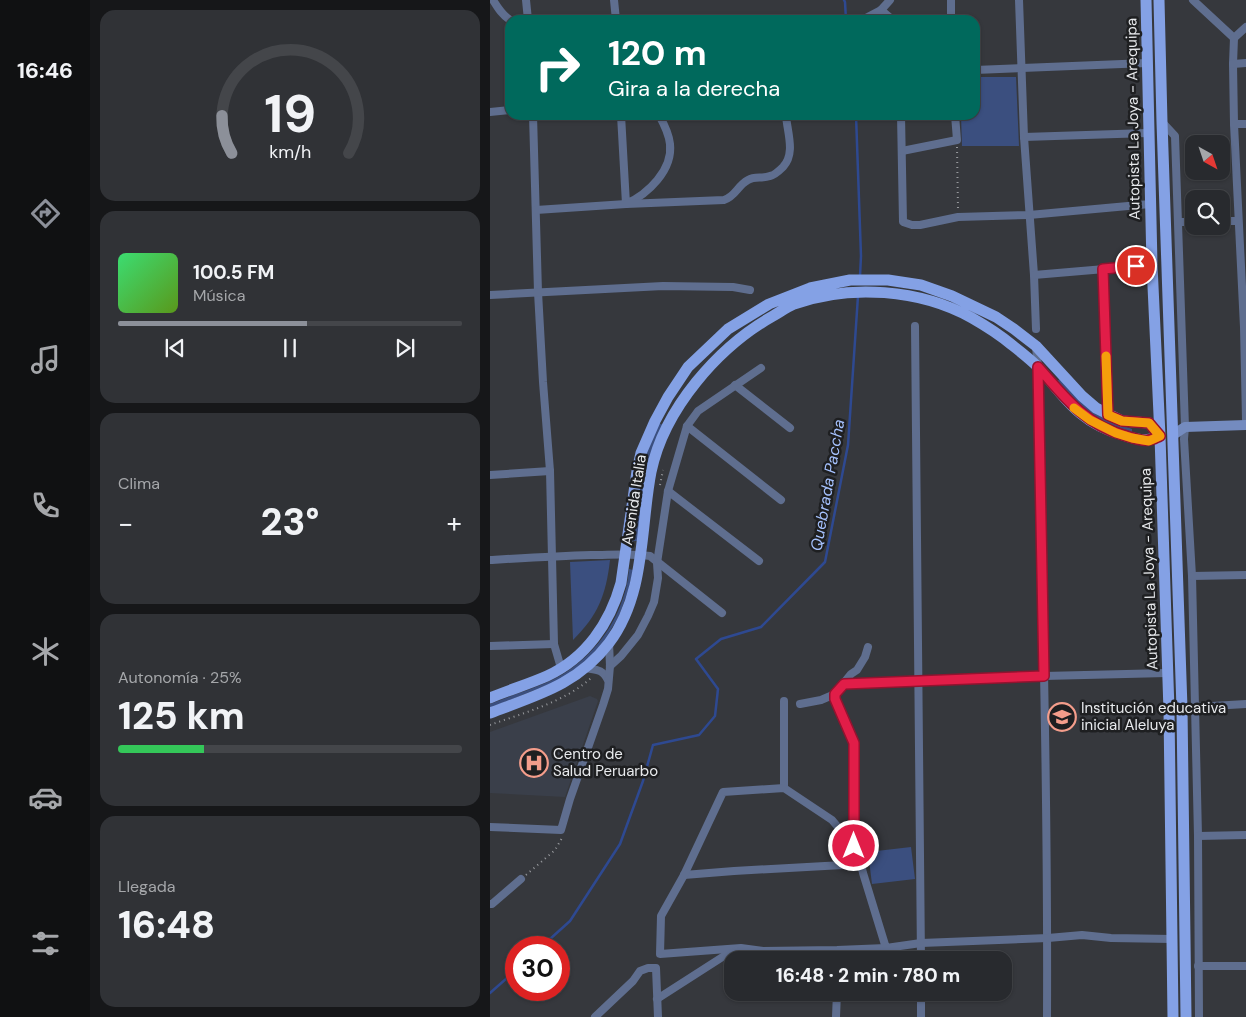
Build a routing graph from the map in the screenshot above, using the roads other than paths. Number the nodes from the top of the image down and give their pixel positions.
1 (493, 0) edge
2 (526, 0) edge
3 (614, 0) edge
4 (890, 0) edge
5 (951, 0) edge
6 (1019, 0) edge
7 (1146, 0) edge
8 (1159, 0) edge
9 (1194, 0) edge
10 (881, 10) junction
11 (528, 15) edge
12 (616, 15) edge
13 (872, 15) edge
14 (887, 15) edge
15 (951, 15) edge
16 (505, 18) edge
17 (1246, 27) edge
18 (1234, 38) junction
19 (1147, 63) junction
20 (1246, 63) edge
21 (1233, 64) junction
22 (1022, 68) junction
23 (980, 70) edge
24 (505, 110) edge
25 (490, 112) edge
26 (533, 120) edge
27 (621, 120) edge
28 (661, 120) edge
29 (787, 120) edge
30 (901, 120) edge
31 (955, 120) edge
32 (1162, 122) junction
33 (1234, 124) junction
34 (1246, 124) edge
35 (1148, 132) junction
36 (1024, 137) junction
37 (902, 151) junction
38 (1242, 189) edge
39 (626, 204) junction
40 (1150, 204) junction
41 (536, 210) junction
42 (1030, 215) junction
43 (1230, 221) edge
44 (1238, 221) junction
45 (1178, 222) junction
46 (1185, 222) edge
47 (1152, 265) junction
48 (1103, 269) junction
49 (1034, 275) junction
50 (750, 290) dead end
51 (538, 292) junction
52 (490, 294) edge
53 (915, 326) dead end
54 (1245, 327) edge
55 (1036, 329) dead end
56 (1036, 346) junction
57 (1038, 367) junction
58 (761, 368) dead end
59 (735, 386) junction
60 (1108, 415) junction
61 (1246, 420) edge
62 (1246, 425) edge
63 (688, 426) junction
64 (1185, 426) junction
65 (790, 428) dead end
66 (1160, 436) junction
67 (1179, 437) junction
68 (550, 471) junction
69 (490, 475) edge
70 (668, 492) junction
71 (781, 500) dead end
72 (626, 555) junction
73 (640, 555) junction
74 (553, 556) junction
75 (490, 560) edge
76 (759, 561) dead end
77 (657, 563) junction
78 (1246, 575) edge
79 (1192, 576) junction
80 (722, 613) dead end
81 (610, 642) junction
82 (554, 644) junction
83 (490, 646) edge
84 (868, 647) dead end
85 (610, 666) junction
86 (561, 668) junction
87 (586, 668) junction
88 (1167, 673) junction
89 (1044, 676) junction
90 (608, 680) junction
91 (918, 681) junction
92 (844, 684) junction
93 (835, 694) junction
94 (490, 698) edge
95 (784, 701) dead end
96 (800, 704) dead end
97 (1246, 704) edge
98 (1196, 707) junction
99 (490, 713) edge
100 (784, 788) junction
101 (490, 827) edge
102 (1246, 835) edge
103 (1198, 836) junction
104 (854, 846) junction
105 (861, 864) junction
106 (684, 875) junction
107 (521, 879) road end
108 (490, 904) edge
109 (1048, 938) junction
110 (1172, 940) junction
111 (921, 942) junction
112 (741, 948) junction
113 (886, 948) junction
114 (837, 950) joint
115 (921, 951) edge
116 (1198, 966) junction
117 (1246, 966) edge
118 (657, 1000) junction
119 (836, 1001) edge
120 (921, 1001) edge
121 (596, 1017) edge
122 (658, 1017) edge
123 (836, 1017) edge
124 (921, 1017) edge
125 (1047, 1017) edge
126 (1173, 1017) edge
127 (1186, 1017) edge
128 (1199, 1017) edge

1 - 16 street
2 - 11 street
3 - 12 street
4 - 10 street
5 - 15 street
6 - 22 street
7 - 19 main road, Autopista La Joya - Arequipa
8 - 32 main road, Autopista La Joya - Arequipa
9 - 18 street
10 - 13 street
10 - 14 street
17 - 18 street
18 - 21 street
19 - 22 street
19 - 35 main road, Autopista La Joya - Arequipa
20 - 21 street
21 - 33 street
22 - 23 street
22 - 36 street
24 - 25 street
26 - 41 street
27 - 39 street
28 - 39 street
29 - 39 street
30 - 37 street
31 - 37 street
32 - 45 street
32 - 67 main road, Autopista La Joya - Arequipa
33 - 34 street
33 - 38 street
35 - 36 street
35 - 40 main road, Autopista La Joya - Arequipa
36 - 42 street
37 - 42 street
38 - 44 street
39 - 41 street
40 - 42 street
40 - 47 main road, Autopista La Joya - Arequipa
41 - 51 street
42 - 49 street
43 - 44 street
44 - 54 street
45 - 46 street
45 - 64 street
47 - 48 street
47 - 66 main road, Autopista La Joya - Arequipa
48 - 49 street
48 - 60 street
49 - 55 street
50 - 51 street
51 - 52 street
51 - 68 street
53 - 91 street
54 - 61 street
56 - 57 street
56 - 60 main road, Avenida Italia
56 - 72 main road, Avenida Italia
57 - 66 main road, Avenida Italia
57 - 73 main road, Avenida Italia
57 - 89 street
58 - 59 street
59 - 63 street
59 - 65 street
60 - 66 main road, Avenida Italia
62 - 64 street
63 - 70 street
63 - 71 street
64 - 67 street
66 - 88 main road, Autopista La Joya - Arequipa
67 - 79 street
67 - 127 main road, Autopista La Joya - Arequipa
68 - 69 street
68 - 74 street
70 - 76 street
70 - 77 street
72 - 73 street
72 - 74 street
72 - 86 main road, Avenida Italia
73 - 77 street
73 - 81 main road, Avenida Italia
74 - 75 street
74 - 82 street
77 - 80 street
77 - 85 street
78 - 79 street
79 - 98 street
81 - 85 street
81 - 87 main road, Avenida Italia
82 - 83 street
82 - 86 street
84 - 92 street
85 - 90 street
86 - 94 main road, Avenida Italia
87 - 90 street
87 - 99 main road, Avenida Italia
88 - 89 street
88 - 110 main road, Autopista La Joya - Arequipa
89 - 91 street
89 - 109 street
90 - 101 street
91 - 92 street
91 - 111 street
92 - 93 street
93 - 96 street
93 - 104 street
95 - 100 street
97 - 98 street
98 - 103 street
100 - 104 street
100 - 106 street
102 - 103 street
103 - 116 street
104 - 105 street
105 - 106 street
105 - 113 street
106 - 112 street
107 - 108 street
109 - 110 street
109 - 111 street
109 - 125 street
110 - 126 main road, Autopista La Joya - Arequipa
111 - 113 street
111 - 115 street
112 - 114 street
112 - 118 street
113 - 114 street
116 - 117 street
116 - 128 street
118 - 121 street
118 - 122 street
119 - 123 street
120 - 124 street

